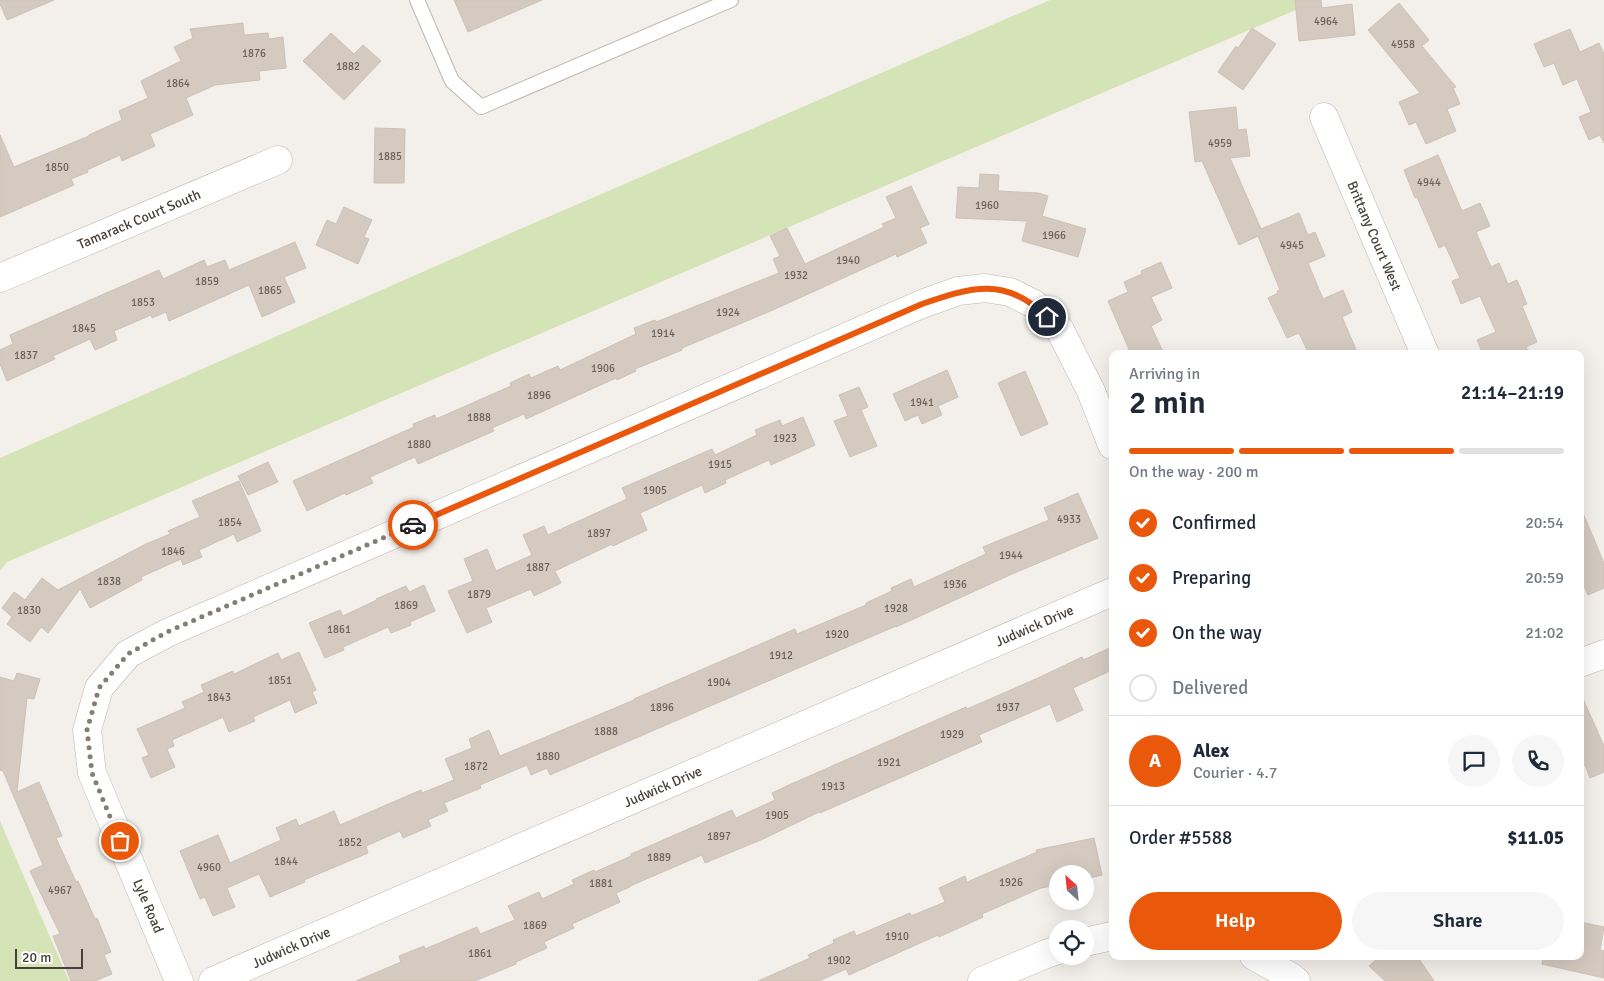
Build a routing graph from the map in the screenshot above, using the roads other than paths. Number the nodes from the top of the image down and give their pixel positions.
1 (417, 0) edge
2 (731, 0) edge
3 (1324, 117) dead end
4 (278, 160) dead end
5 (0, 278) edge
6 (1423, 350) edge
7 (1109, 437) edge
8 (1109, 593) edge
9 (1604, 654) edge
10 (1584, 662) edge
11 (1109, 937) edge
12 (1094, 940) edge
13 (1049, 953) edge
14 (1261, 960) edge
15 (179, 981) edge
16 (213, 981) edge
17 (982, 981) edge
18 (1296, 981) edge

1 - 2 lane
3 - 6 street, Brittany Court West
4 - 5 street, Tamarack Court South
7 - 15 street, Lyle Road
8 - 16 street, Judwick Drive
9 - 10 street
11 - 12 street
13 - 17 street
14 - 18 street

